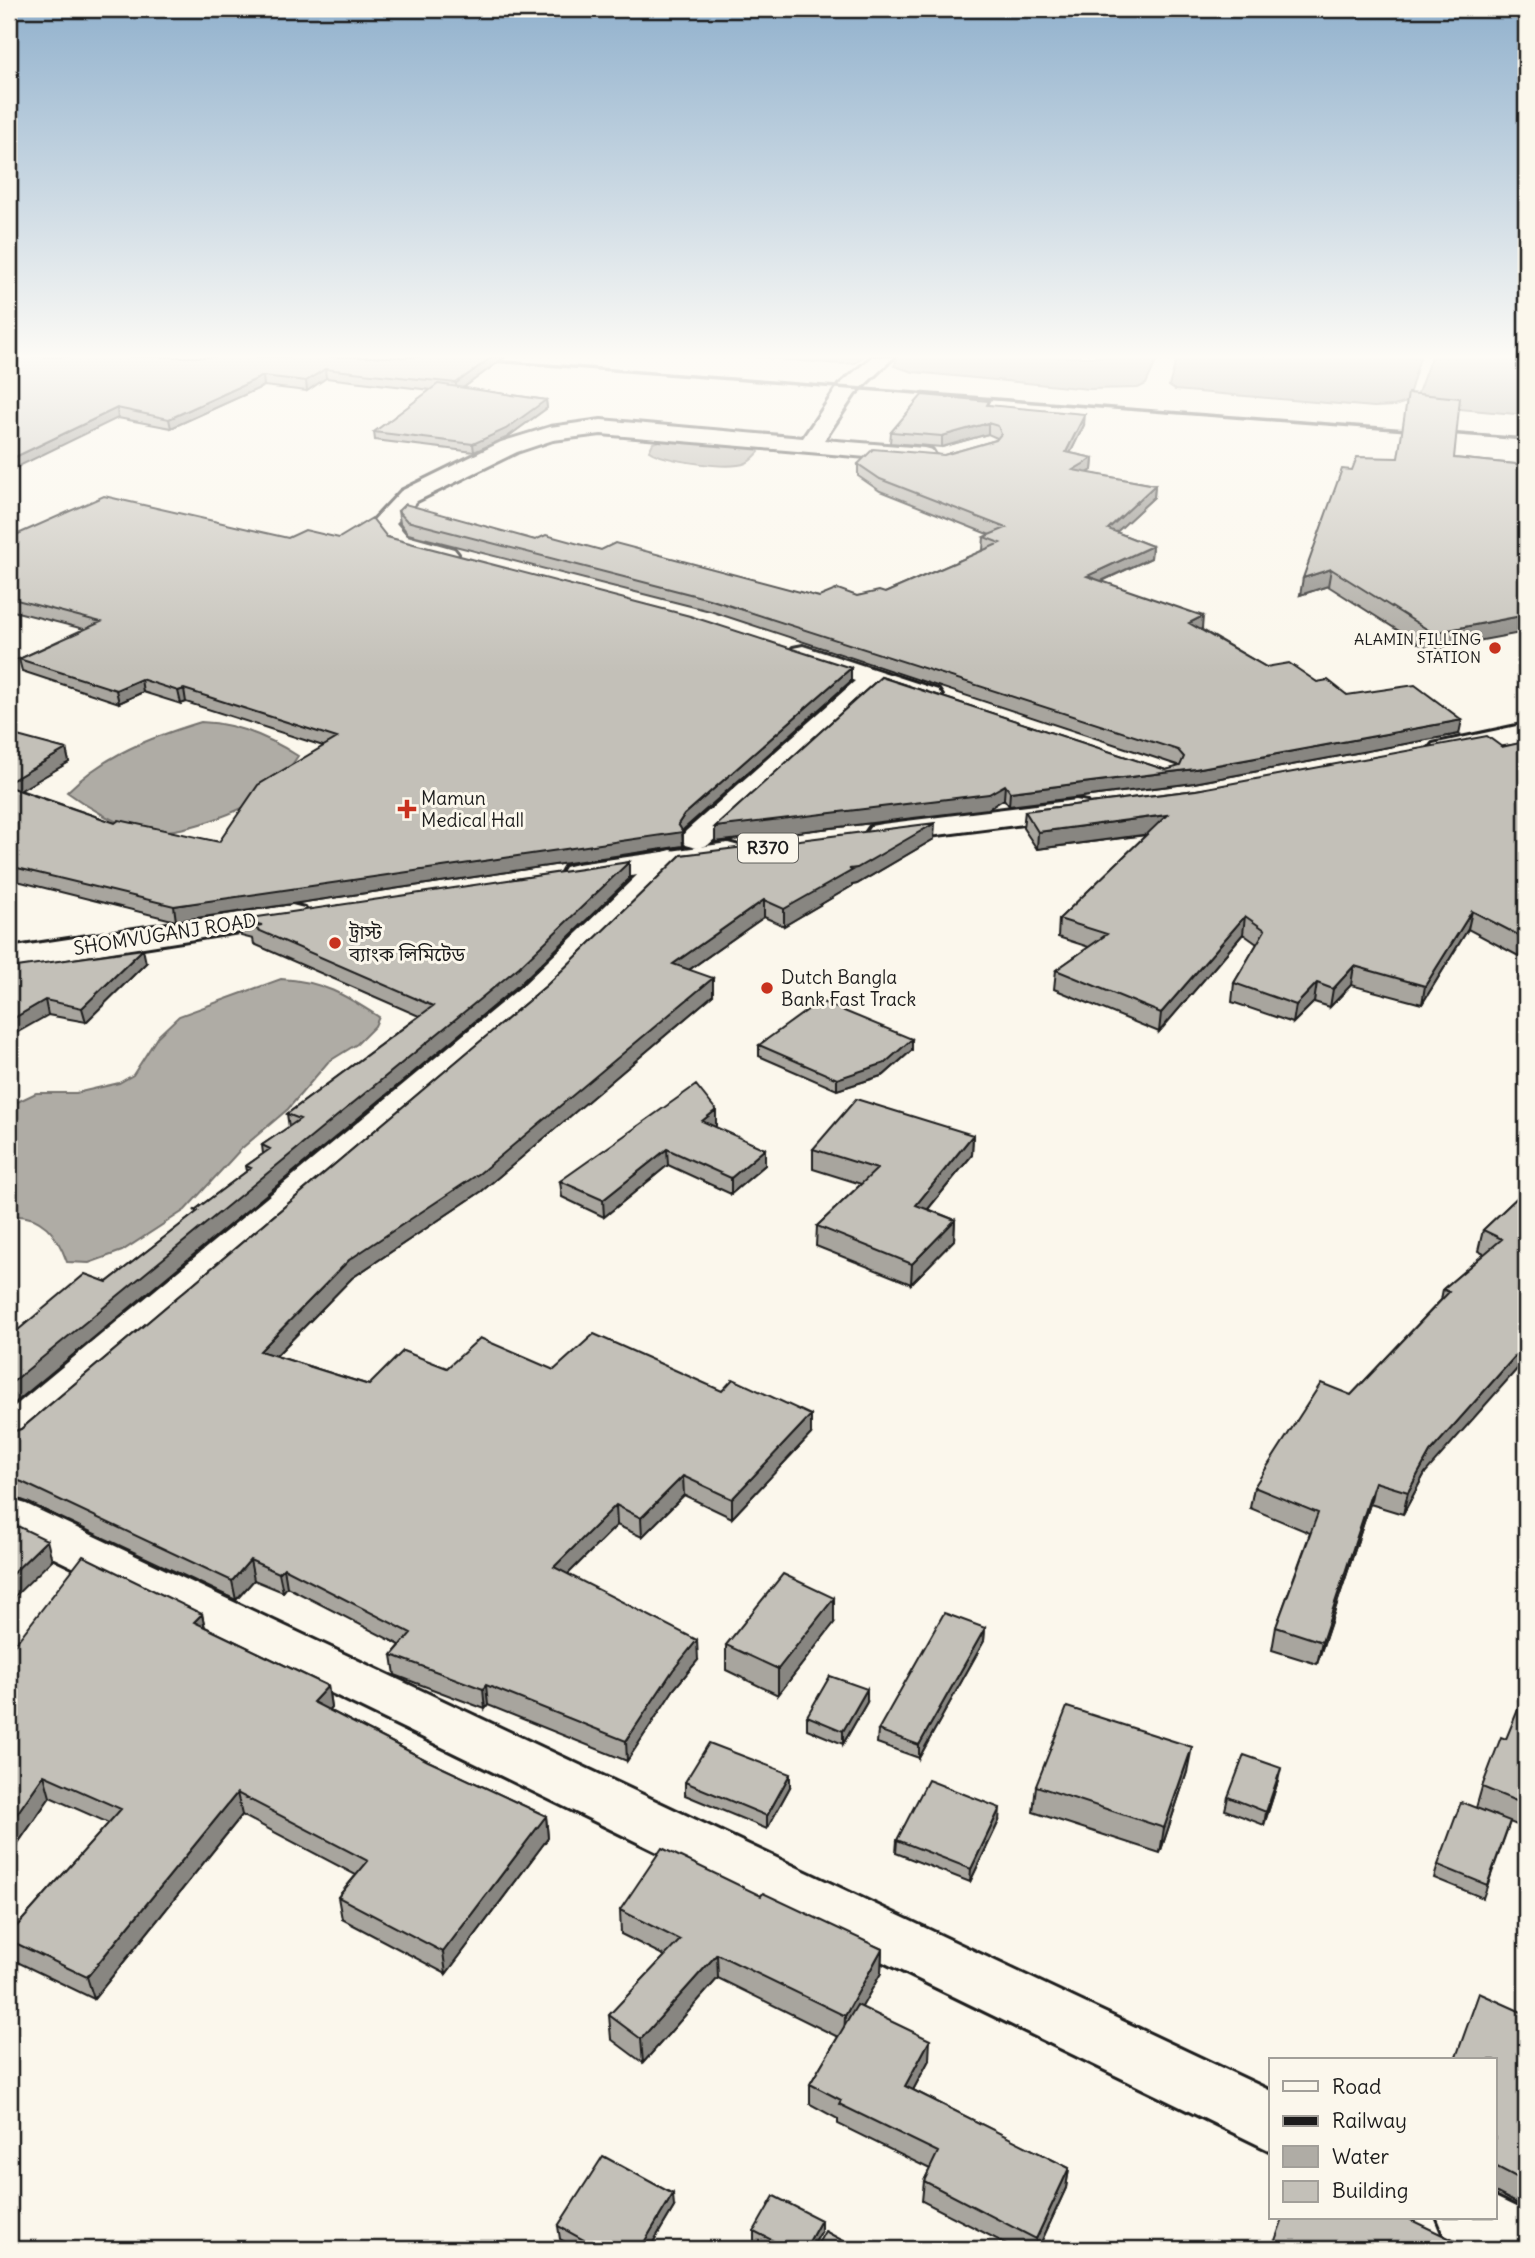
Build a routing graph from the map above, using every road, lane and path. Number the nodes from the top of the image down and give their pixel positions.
1 (478, 462) edge
2 (463, 559) edge
3 (775, 645) edge
4 (874, 679) junction
5 (954, 705) edge
6 (1526, 709) edge
7 (1526, 733) edge
8 (1097, 795) edge
9 (856, 826) edge
10 (753, 840) edge
11 (684, 849) junction
12 (548, 868) edge
13 (9, 933) edge
14 (9, 958) edge
15 (9, 1435) edge
16 (9, 1516) edge
17 (1269, 2121) edge
18 (1473, 2220) edge
19 (1526, 2245) edge

1 - 2 street
3 - 4 street
4 - 5 street
4 - 11 street
6 - 7 street
8 - 9 street
10 - 11 street, R370
11 - 12 street, R370
11 - 15 street
13 - 14 street, SHOMVUGANJ ROAD
16 - 17 street
18 - 19 street

